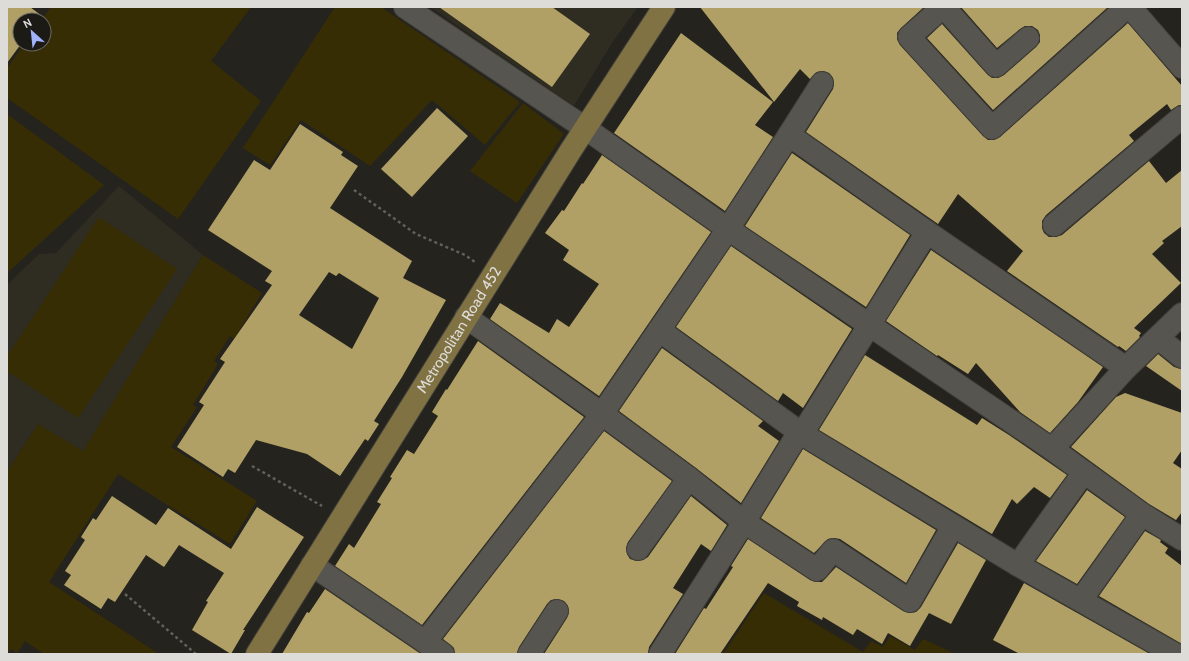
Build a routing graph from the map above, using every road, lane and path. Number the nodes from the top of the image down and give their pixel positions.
1 (405, 7) edge
2 (664, 7) edge
3 (944, 7) edge
4 (1126, 7) edge
5 (1130, 7) edge
6 (1028, 38) dead end
7 (1182, 67) edge
8 (822, 83) dead end
9 (1182, 117) edge
10 (585, 128) junction
11 (789, 135) junction
12 (354, 190) dead end
13 (1054, 225) dead end
14 (728, 229) junction
15 (927, 232) junction
16 (492, 275) junction
17 (1182, 314) edge
18 (466, 317) junction
19 (869, 324) junction
20 (659, 330) junction
21 (1158, 338) junction
22 (1182, 356) edge
23 (1126, 368) junction
24 (602, 414) junction
25 (802, 434) junction
26 (1052, 449) junction
27 (252, 466) dead end
28 (1084, 472) junction
29 (689, 478) junction
30 (1142, 514) junction
31 (341, 518) junction
32 (744, 522) junction
33 (953, 526) junction
34 (1182, 539) edge
35 (638, 549) dead end
36 (312, 565) junction
37 (1018, 565) junction
38 (125, 594) dead end
39 (1081, 600) junction
40 (557, 610) dead end
41 (434, 648) edge
42 (196, 654) edge
43 (257, 654) edge
44 (529, 654) edge
45 (660, 654) edge
46 (1175, 654) edge

1 - 10 street
2 - 10 main road, Metropolitan Road 452
3 - 4 street
3 - 6 street
5 - 7 street
8 - 11 street
9 - 13 street
10 - 14 street
10 - 16 main road, Metropolitan Road 452
11 - 14 street
11 - 15 street
12 - 16 path
14 - 19 street
14 - 20 street
15 - 19 street
15 - 23 street
16 - 18 main road, Metropolitan Road 452
17 - 21 street
18 - 24 street
18 - 31 main road, Metropolitan Road 452
19 - 25 street
19 - 26 street
20 - 24 street
20 - 25 street
21 - 22 street
21 - 23 street
23 - 26 street
24 - 29 street
24 - 41 street
25 - 32 street
25 - 33 street
26 - 28 street
27 - 31 path
28 - 30 street
28 - 37 street
29 - 32 street
29 - 35 street
30 - 34 street
30 - 39 street
31 - 36 main road, Metropolitan Road 452
32 - 33 street
32 - 45 street
33 - 37 street
36 - 41 street
36 - 43 main road, Metropolitan Road 452
37 - 39 street
38 - 42 path
39 - 46 street
40 - 44 street

